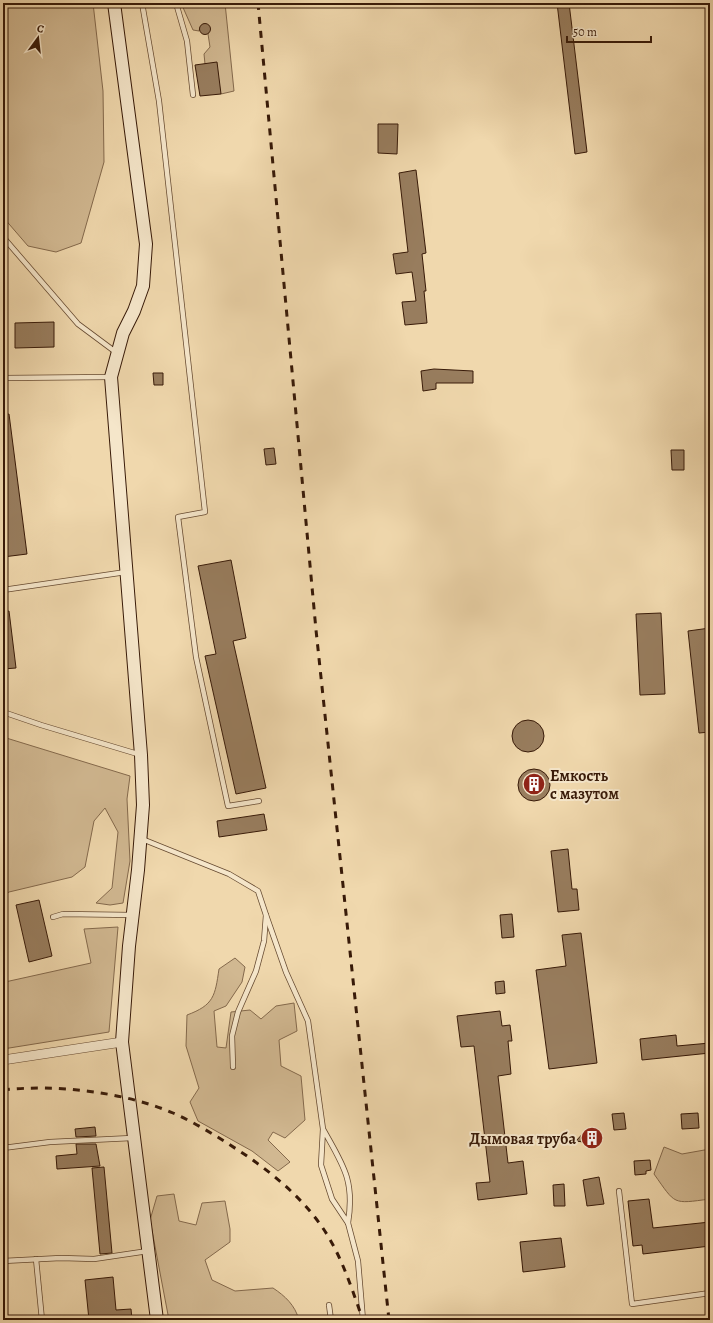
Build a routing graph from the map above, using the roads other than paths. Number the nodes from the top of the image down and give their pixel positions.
1 (114, 3) edge
2 (142, 3) edge
3 (176, 3) edge
4 (193, 95) dead end
5 (3, 237) edge
6 (117, 353) junction
7 (111, 377) junction
8 (3, 378) edge
9 (126, 572) junction
10 (3, 590) edge
11 (3, 712) edge
12 (140, 755) junction
13 (259, 801) dead end
14 (140, 839) junction
15 (132, 915) junction
16 (266, 915) junction
17 (53, 917) dead end
18 (122, 1042) junction
19 (3, 1060) edge
20 (233, 1067) dead end
21 (323, 1129) junction
22 (134, 1138) junction
23 (3, 1148) edge
24 (619, 1191) dead end
25 (348, 1223) junction
26 (148, 1252) junction
27 (36, 1259) junction
28 (3, 1261) edge
29 (710, 1293) edge
30 (328, 1305) dead end
31 (42, 1320) edge
32 (157, 1320) edge
33 (331, 1320) edge
34 (363, 1320) edge

1 - 6 street
2 - 13 lane
3 - 4 lane
5 - 6 lane
6 - 7 street
7 - 8 lane
7 - 9 street
9 - 10 lane
9 - 12 street
11 - 12 lane
12 - 14 street
14 - 15 street
14 - 16 lane
15 - 17 lane
15 - 18 street
16 - 20 lane
16 - 21 lane
18 - 19 street
18 - 22 street
21 - 25 lane
21 - 25 lane
22 - 23 lane
22 - 26 street
24 - 29 lane
25 - 34 lane
26 - 27 lane
26 - 32 street
27 - 28 lane
27 - 31 lane
30 - 33 lane

